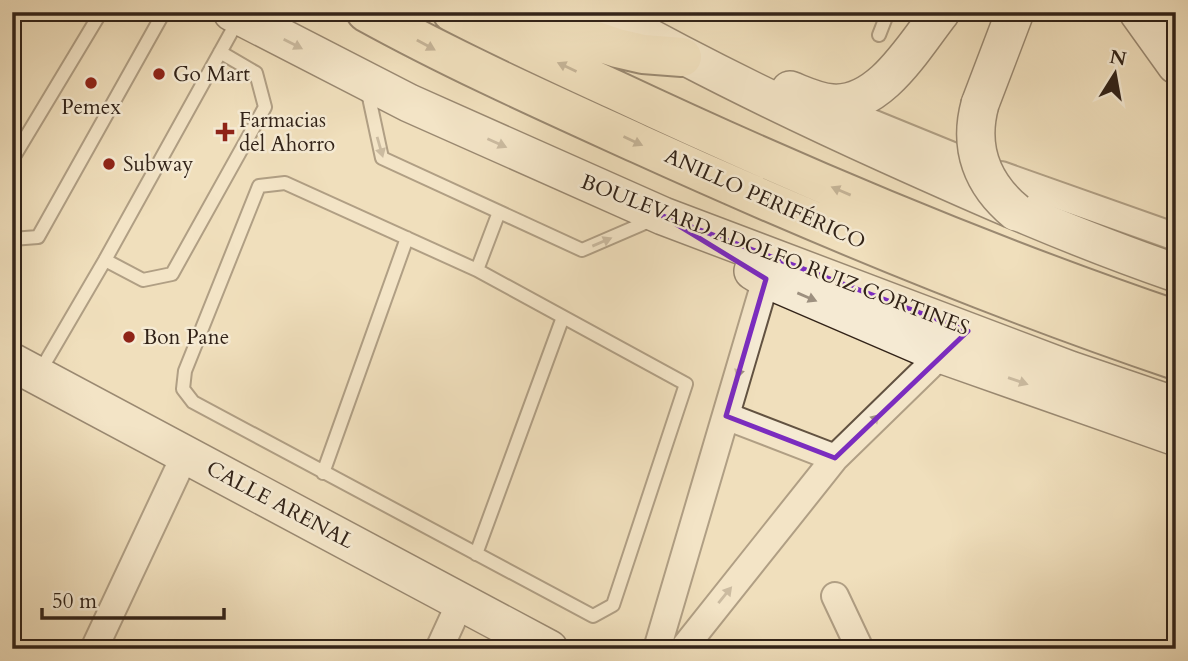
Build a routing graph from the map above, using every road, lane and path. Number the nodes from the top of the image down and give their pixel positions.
1 (101, 12) edge
2 (164, 12) edge
3 (366, 12) edge
4 (452, 12) edge
5 (509, 12) edge
6 (603, 12) edge
7 (888, 12) edge
8 (941, 12) edge
9 (1016, 12) edge
10 (1138, 12) edge
11 (236, 14) edge
12 (879, 35) dead end
13 (220, 52) junction
14 (682, 57) junction
15 (1176, 65) edge
16 (720, 76) junction
17 (365, 81) junction
18 (821, 102) junction
19 (960, 159) dead end
20 (12, 160) edge
21 (1001, 175) dead end
22 (499, 212) junction
23 (1016, 212) junction
24 (663, 216) junction
25 (1176, 237) edge
26 (407, 238) junction
27 (12, 239) edge
28 (105, 260) junction
29 (477, 270) junction
30 (1176, 273) edge
31 (766, 279) junction
32 (563, 317) junction
33 (1176, 320) edge
34 (968, 331) junction
35 (940, 354) junction
36 (1176, 360) edge
37 (25, 369) edge
38 (1176, 406) edge
39 (726, 416) junction
40 (1176, 437) edge
41 (185, 455) junction
42 (835, 458) junction
43 (323, 473) junction
44 (476, 554) junction
45 (835, 596) dead end
46 (461, 601) junction
47 (94, 649) edge
48 (439, 649) edge
49 (548, 649) edge
50 (657, 649) edge
51 (683, 649) edge
52 (860, 649) edge

1 - 20 lane
2 - 27 lane
3 -> 36 highway, ANILLO PERIFÉRICO
33 -> 4 highway, ANILLO PERIFÉRICO
5 - 14 highway
6 - 14 main road
7 - 12 lane
8 - 18 main road
9 - 23 main road, bridge
10 - 15 main road
11 - 13 lane
11 -> 17 main road, BOULEVARD ADOLFO RUIZ CORTINES
13 - 28 lane
13 - 28 lane
14 - 16 main road
16 - 18 main road
16 - 23 main road
17 -> 22 lane
17 -> 24 main road, BOULEVARD ADOLFO RUIZ CORTINES
18 - 19 street
21 - 25 street
22 -> 24 lane
22 - 29 lane
23 - 30 main road
24 - 31 main road
24 - 34 main road, BOULEVARD ADOLFO RUIZ CORTINES
26 - 29 lane
26 - 43 lane
26 - 43 lane
28 - 37 lane
29 - 32 lane
31 -> 35 main road
31 -> 39 street
32 - 44 lane
32 - 44 lane
34 - 35 street
34 - 38 main road, BOULEVARD ADOLFO RUIZ CORTINES
35 -> 40 main road
42 -> 35 street
37 - 41 main road, CALLE ARENAL
39 - 42 street
39 - 50 street
41 - 46 main road, CALLE ARENAL
41 - 47 street
51 -> 42 street
43 - 44 lane
45 - 52 street
46 - 48 street
46 - 49 main road, CALLE ARENAL

